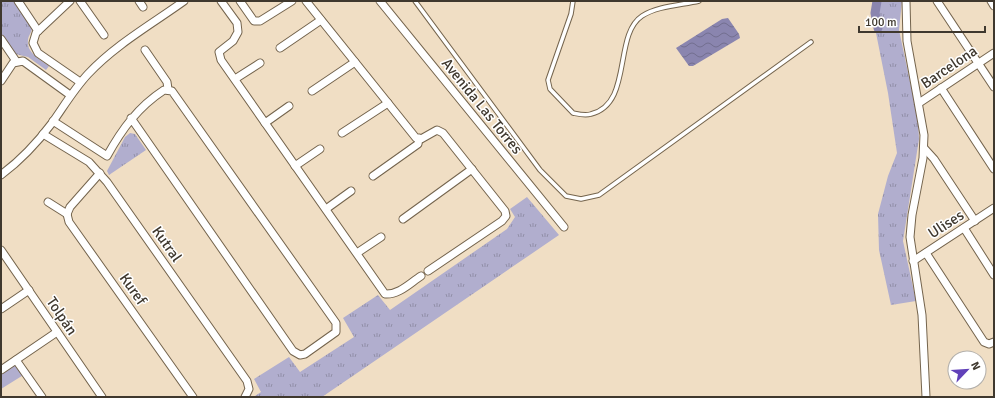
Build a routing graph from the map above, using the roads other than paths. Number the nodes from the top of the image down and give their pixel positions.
1 (18, 1) edge
2 (70, 1) edge
3 (80, 1) edge
4 (184, 1) edge
5 (222, 1) edge
6 (240, 1) edge
7 (292, 1) edge
8 (306, 1) edge
9 (380, 1) edge
10 (416, 1) edge
11 (573, 1) edge
12 (699, 1) edge
13 (906, 1) edge
14 (938, 1) edge
15 (991, 1) edge
16 (994, 6) edge
17 (321, 20) junction
18 (38, 31) junction
19 (104, 35) dead end
20 (1, 39) edge
21 (811, 42) dead end
22 (280, 48) dead end
23 (145, 50) dead end
24 (994, 53) edge
25 (16, 61) junction
26 (355, 62) junction
27 (260, 63) dead end
28 (979, 63) junction
29 (235, 80) junction
30 (1, 81) edge
31 (80, 82) junction
32 (994, 87) edge
33 (941, 88) junction
34 (168, 89) junction
35 (312, 91) dead end
36 (70, 95) junction
37 (388, 103) junction
38 (919, 103) junction
39 (289, 106) dead end
40 (131, 118) junction
41 (53, 121) junction
42 (265, 123) junction
43 (342, 133) dead end
44 (44, 134) junction
45 (419, 138) junction
46 (924, 148) junction
47 (320, 149) dead end
48 (295, 166) junction
49 (472, 169) junction
50 (994, 169) edge
51 (100, 172) junction
52 (1, 175) edge
53 (373, 176) dead end
54 (351, 192) dead end
55 (48, 202) dead end
56 (994, 208) edge
57 (326, 209) junction
58 (67, 214) junction
59 (403, 219) dead end
60 (975, 221) junction
61 (564, 227) dead end
62 (964, 228) junction
63 (381, 237) dead end
64 (1, 252) edge
65 (926, 253) junction
66 (357, 254) junction
67 (913, 261) junction
68 (428, 271) dead end
69 (994, 275) edge
70 (421, 276) dead end
71 (29, 290) junction
72 (1, 309) edge
73 (57, 332) junction
74 (994, 342) edge
75 (16, 360) junction
76 (1, 370) edge
77 (42, 397) edge
78 (102, 397) edge
79 (193, 397) edge
80 (245, 397) edge
81 (926, 397) edge

1 - 18 street
2 - 18 street
3 - 19 street
4 - 31 street
5 - 29 street
6 - 7 street
8 - 17 street
9 - 61 street, Avenida Las Torres
10 - 21 lane
11 - 12 lane
13 - 38 street
14 - 28 street
15 - 16 street
17 - 22 street
17 - 26 street
18 - 31 street
20 - 25 street
23 - 34 street
24 - 28 street, Barcelona
25 - 30 street
25 - 36 street
26 - 35 street
26 - 37 street
27 - 29 street
28 - 32 street
28 - 33 street, Barcelona
29 - 42 street
31 - 36 street
33 - 38 street, Barcelona
33 - 50 street
34 - 40 street
34 - 40 street
36 - 41 street
37 - 43 street
37 - 45 street
38 - 46 street
39 - 42 street
40 - 41 street
41 - 44 street
42 - 48 street
44 - 51 street, Kutral
44 - 52 street
45 - 49 street
45 - 53 street
46 - 60 street
46 - 67 street
47 - 48 street
48 - 57 street
49 - 59 street
49 - 68 street
51 - 58 street
51 - 80 street, Kutral
54 - 57 street
55 - 58 street, Kuref
56 - 60 street, Ulises
57 - 66 street
58 - 79 street, Kuref
60 - 62 street, Ulises
62 - 65 street, Ulises
62 - 69 street
63 - 66 street
64 - 71 street, Tolpán
65 - 67 street, Ulises
65 - 74 street
66 - 70 street
67 - 81 street
71 - 72 street
71 - 73 street, Tolpán
73 - 75 street
73 - 78 street, Tolpán
75 - 76 street
75 - 77 street

